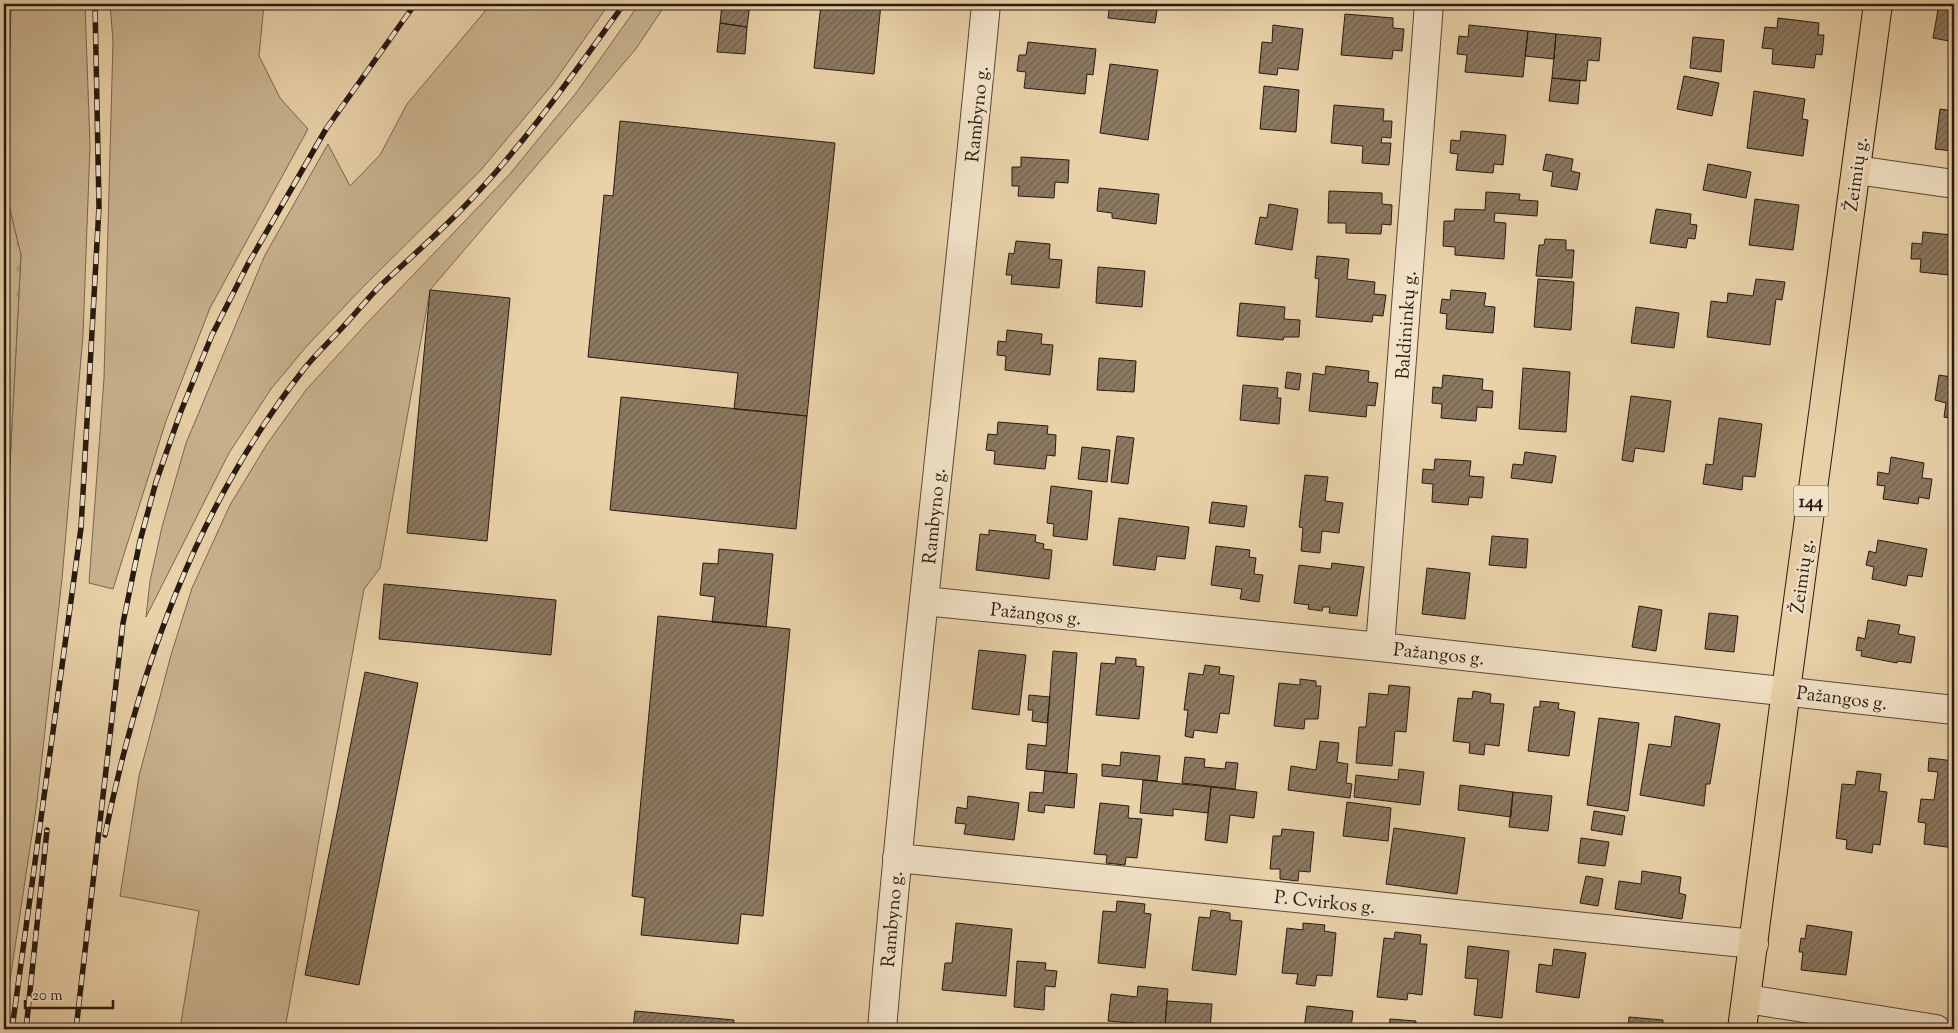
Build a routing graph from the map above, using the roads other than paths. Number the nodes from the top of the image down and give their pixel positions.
1 (986, 4) edge
2 (1430, 4) edge
3 (1878, 4) edge
4 (1856, 170) junction
5 (1954, 184) edge
6 (924, 601) junction
7 (1380, 647) junction
8 (1786, 690) junction
9 (1954, 710) edge
10 (896, 858) junction
11 (1754, 944) junction
12 (1747, 999) junction
13 (882, 1029) edge
14 (1742, 1029) edge
15 (1936, 1029) edge

1 - 6 street, Rambyno g.
2 - 7 street, Baldininkų g.
3 - 4 main road, Žeimių g. / 144
4 - 5 street
4 - 8 main road, Žeimių g. / 144
6 - 7 street, Pažangos g.
6 - 10 street, Rambyno g.
7 - 8 street, Pažangos g.
8 - 9 street, Pažangos g.
8 - 11 main road, Žeimių g. / 144
10 - 11 street, P. Cvirkos g.
10 - 13 street, Rambyno g.
11 - 12 main road, Žeimių g. / 144
12 - 14 main road, Žeimių g. / 144
12 - 15 street

